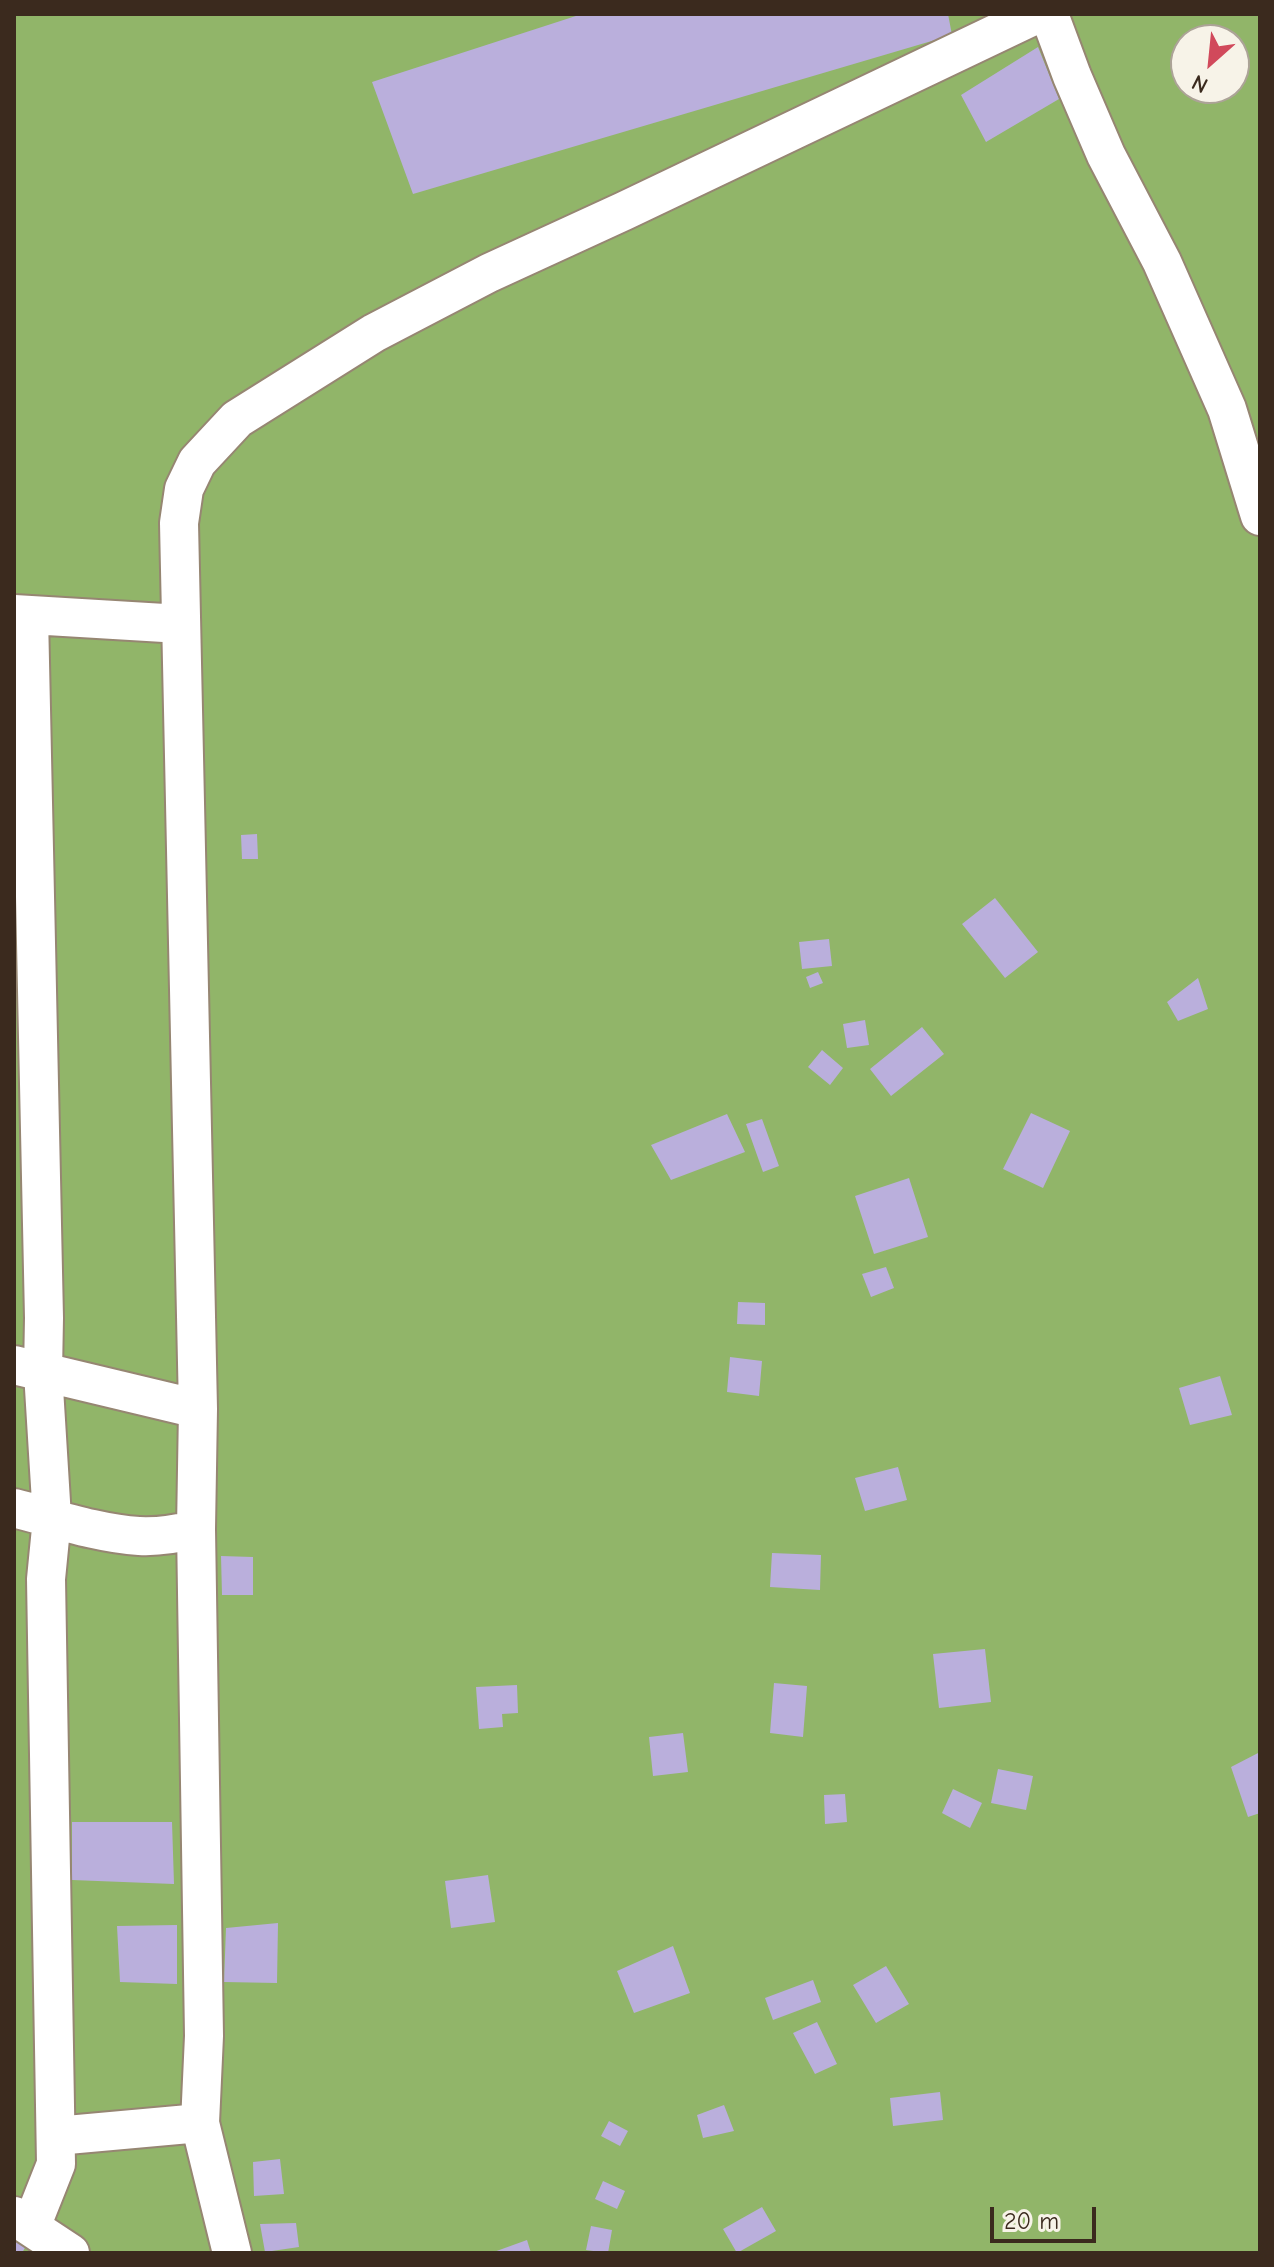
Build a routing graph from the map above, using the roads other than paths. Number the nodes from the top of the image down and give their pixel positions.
1 (1037, 14) edge
2 (1049, 14) edge
3 (1260, 516) edge
4 (21, 614) edge
5 (181, 624) junction
6 (28, 1369) edge
7 (198, 1409) junction
8 (14, 1508) edge
9 (52, 1518) junction
10 (196, 1529) junction
11 (200, 2123) junction
12 (56, 2136) junction
13 (22, 2221) edge
14 (70, 2253) edge
15 (232, 2253) edge

1 - 5 street
2 - 3 street
4 - 5 street
4 - 6 street
5 - 7 street
6 - 7 street
6 - 9 street
7 - 10 street
8 - 9 street
9 - 10 street
9 - 12 street
10 - 11 street
11 - 12 street
11 - 15 street
12 - 13 street
13 - 14 street

